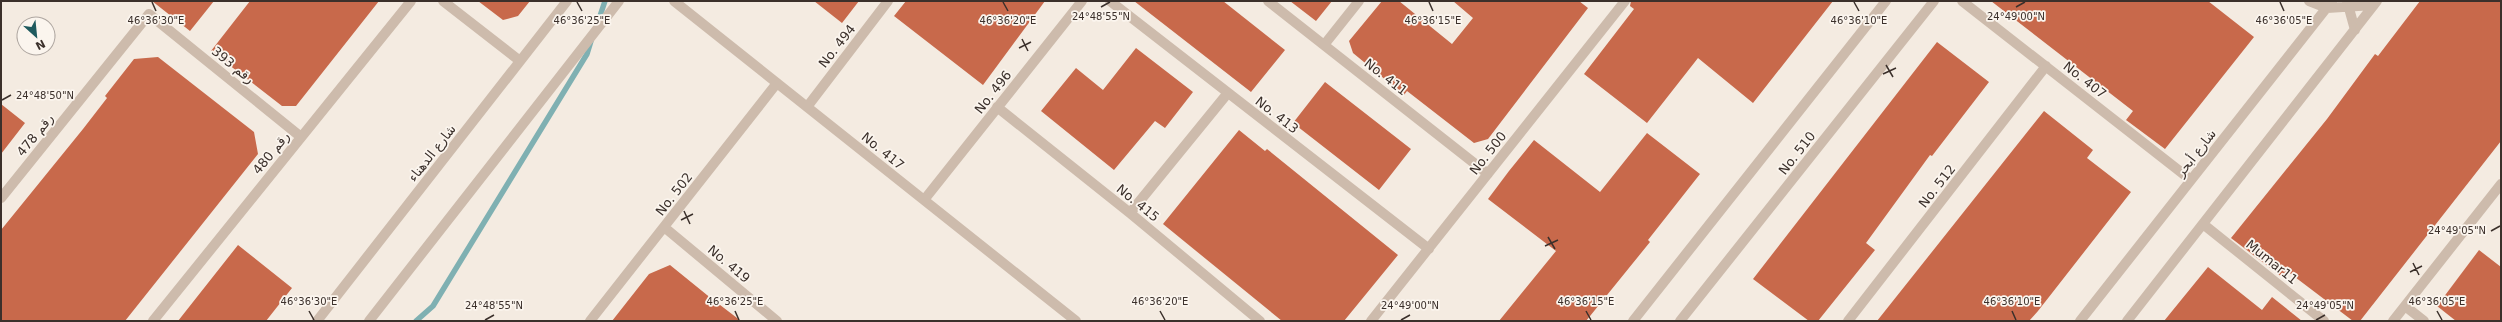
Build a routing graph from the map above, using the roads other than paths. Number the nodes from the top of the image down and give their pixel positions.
1 (411, 1) edge
2 (443, 1) edge
3 (567, 1) edge
4 (618, 1) edge
5 (674, 1) edge
6 (888, 1) edge
7 (1082, 1) edge
8 (1110, 1) edge
9 (1268, 1) edge
10 (1359, 1) edge
11 (1625, 1) edge
12 (1886, 1) edge
13 (1934, 1) edge
14 (1962, 1) edge
15 (2309, 1) edge
16 (2375, 3) edge
17 (2330, 4) edge
18 (2348, 4) edge
19 (149, 14) joint
20 (2355, 30) junction
21 (1324, 45) junction
22 (520, 61) junction
23 (2046, 66) junction
24 (777, 83) junction
25 (1227, 94) junction
26 (807, 107) junction
27 (997, 107) junction
28 (301, 137) junction
29 (1488, 174) junction
30 (2191, 180) junction
31 (2501, 184) edge
32 (1, 198) edge
33 (924, 200) junction
34 (1130, 213) junction
35 (2203, 224) junction
36 (664, 228) junction
37 (1429, 249) junction
38 (2405, 306) junction
39 (153, 321) edge
40 (316, 321) edge
41 (369, 321) edge
42 (590, 321) edge
43 (777, 321) edge
44 (1076, 321) edge
45 (1260, 321) edge
46 (1371, 321) edge
47 (1633, 321) edge
48 (1680, 321) edge
49 (1848, 321) edge
50 (2080, 321) edge
51 (2127, 321) edge
52 (2324, 321) edge
53 (2393, 321) edge
54 (2424, 321) edge

1 - 28 street, رقم 480
2 - 22 street
3 - 22 street, شارع الدهناء
4 - 41 street
5 - 24 street, No. 417
6 - 26 street, No. 494
7 - 27 street, No. 496
8 - 25 street, No. 413
9 - 21 street, No. 411
10 - 21 street
11 - 29 street, No. 500
12 - 47 street, No. 510
13 - 48 street, No. 510
14 - 23 street, No. 407
15 - 17 street
16 - 18 street
16 - 20 street
17 - 18 street
17 - 30 street, شارع أبحر
18 - 20 street
19 - 28 street, رقم 393
19 - 32 street, رقم 478
20 - 35 street
21 - 29 street, No. 411
22 - 40 street, شارع الدهناء
23 - 30 street, No. 407
23 - 49 street, No. 512
24 - 26 street, No. 417
24 - 36 street, No. 502
25 - 34 street
25 - 37 street, No. 413
26 - 33 street, No. 417
27 - 33 street, No. 496
27 - 34 street, No. 415
28 - 39 street, رقم 480
29 - 37 street, No. 500
30 - 50 street, شارع أبحر
31 - 38 street
33 - 44 street, No. 417
34 - 45 street, No. 415
35 - 51 street
35 - 52 street, Mumar11
36 - 42 street, No. 502
36 - 43 street, No. 419
37 - 46 street, No. 500
38 - 53 street
38 - 54 street

